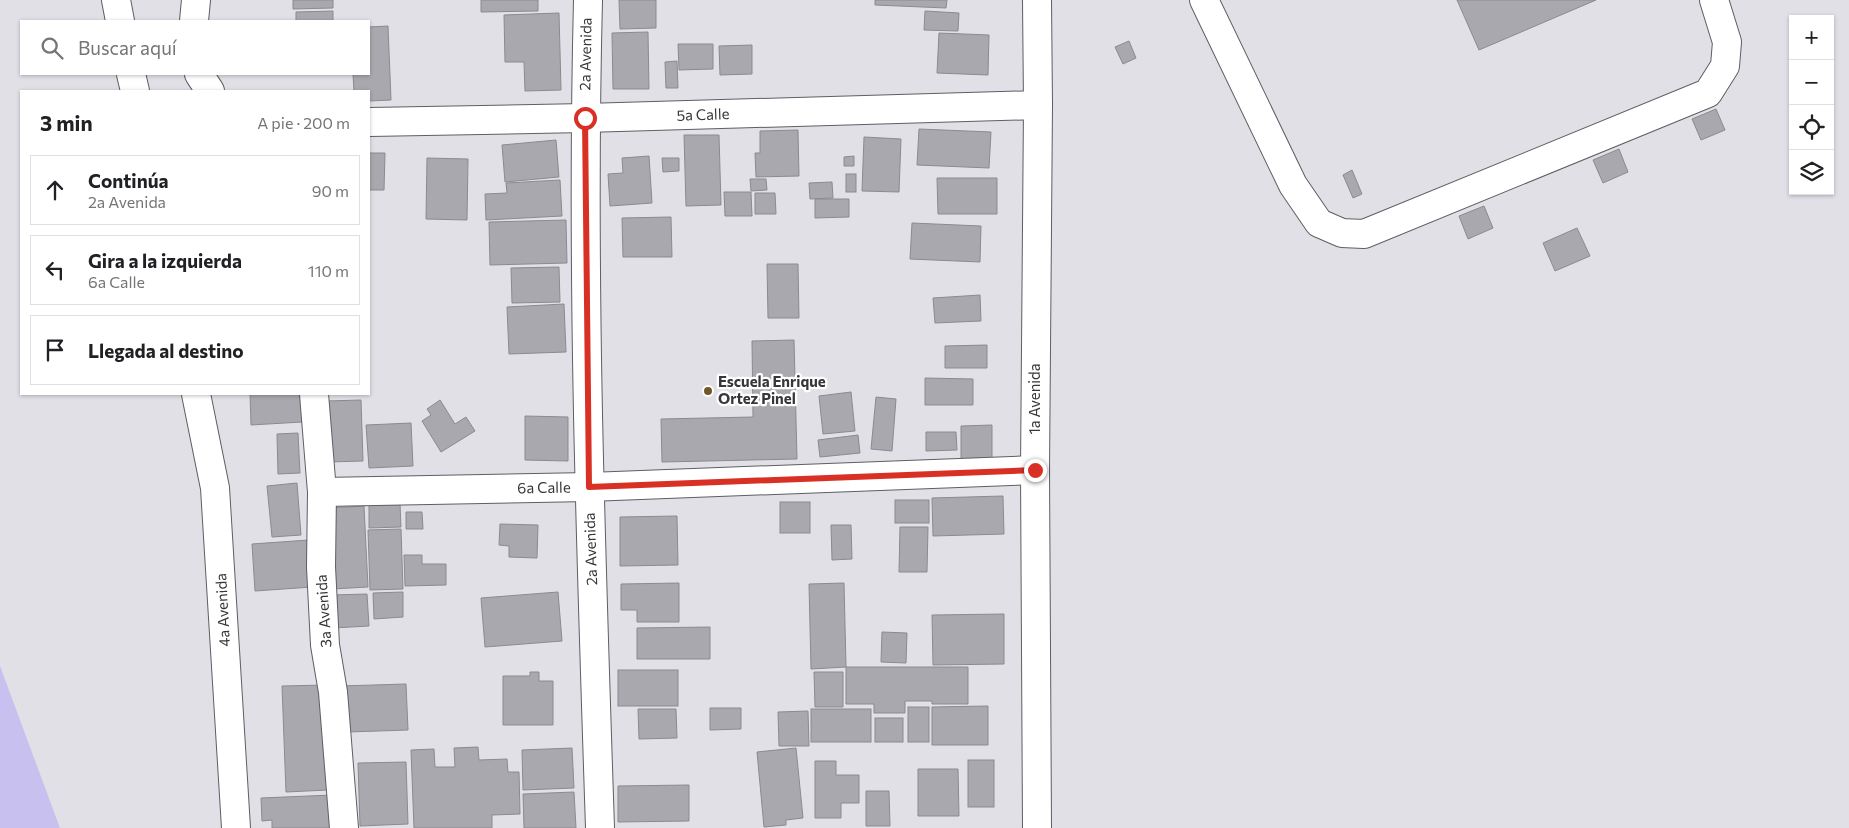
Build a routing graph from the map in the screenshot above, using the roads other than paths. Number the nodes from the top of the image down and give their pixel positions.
1 (116, 0) edge
2 (196, 0) edge
3 (588, 0) edge
4 (1037, 0) edge
5 (1204, 0) edge
6 (1714, 0) edge
7 (120, 20) edge
8 (194, 20) edge
9 (131, 75) edge
10 (200, 75) edge
11 (135, 90) edge
12 (209, 90) edge
13 (1038, 105) junction
14 (585, 118) junction
15 (370, 122) edge
16 (196, 395) edge
17 (314, 395) edge
18 (1035, 470) junction
19 (589, 487) junction
20 (322, 492) junction
21 (236, 828) edge
22 (344, 828) edge
23 (600, 828) edge
24 (1037, 828) edge

1 - 7 street
2 - 8 street
3 - 14 street, 2a Avenida
4 - 13 street, 1a Avenida
5 - 6 street
9 - 11 street
10 - 12 street
13 - 14 street, 5a Calle
13 - 18 street, 1a Avenida
14 - 15 street, 5a Calle
14 - 19 street, 2a Avenida
16 - 21 street, 4a Avenida
17 - 20 street, 3a Avenida
18 - 19 street, 6a Calle
18 - 24 street, 1a Avenida
19 - 20 street, 6a Calle
19 - 23 street, 2a Avenida
20 - 22 street, 3a Avenida

